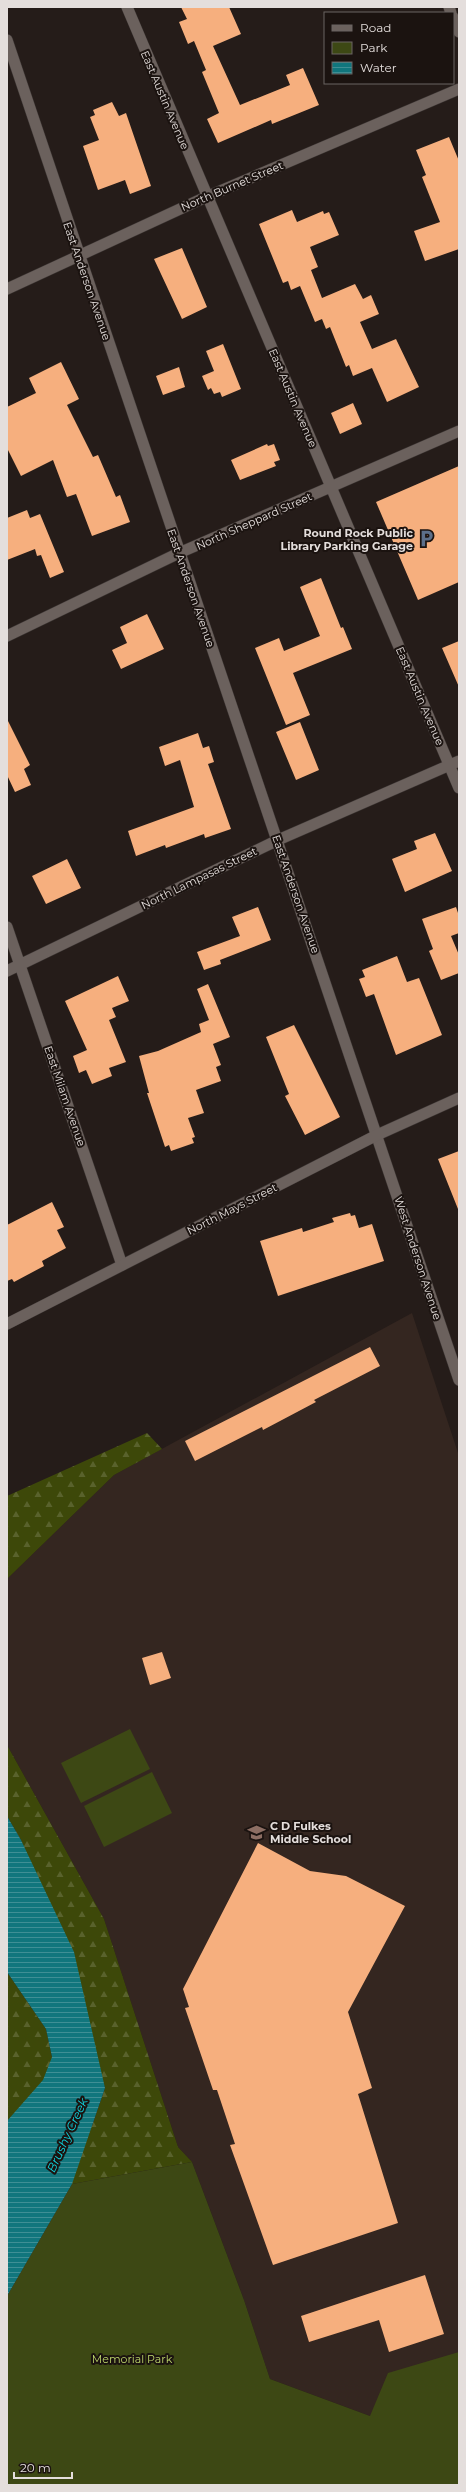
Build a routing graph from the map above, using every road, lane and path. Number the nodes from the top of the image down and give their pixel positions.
1 (127, 7) edge
2 (454, 20) edge
3 (459, 32) edge
4 (7, 40) edge
5 (459, 89) edge
6 (206, 196) junction
7 (78, 255) junction
8 (7, 288) edge
9 (459, 431) edge
10 (331, 487) junction
11 (179, 553) junction
12 (7, 636) edge
13 (454, 763) edge
14 (459, 788) edge
15 (278, 840) junction
16 (7, 927) edge
17 (20, 964) junction
18 (7, 971) edge
19 (459, 1098) edge
20 (377, 1136) junction
21 (122, 1265) junction
22 (7, 1324) edge
23 (459, 1380) edge

1 - 6 street, East Austin Avenue
2 - 3 street
4 - 7 street, East Anderson Avenue
5 - 6 street, North Burnet Street
6 - 7 street, North Burnet Street
6 - 10 street, East Austin Avenue
7 - 8 street, North Burnet Street
7 - 11 street, East Anderson Avenue
9 - 10 street, North Sheppard Street
10 - 11 street, North Sheppard Street
10 - 13 street, East Austin Avenue
11 - 12 street, North Sheppard Street
11 - 15 street, East Anderson Avenue
13 - 14 street, East Austin Avenue
13 - 15 street, North Lampasas Street
15 - 17 street, North Lampasas Street
15 - 20 street, East Anderson Avenue
16 - 17 street, East Milam Avenue
17 - 18 street, North Lampasas Street
17 - 21 street, East Milam Avenue
19 - 20 street, North Mays Street
20 - 21 street, North Mays Street
20 - 23 street, West Anderson Avenue
21 - 22 street, North Mays Street

